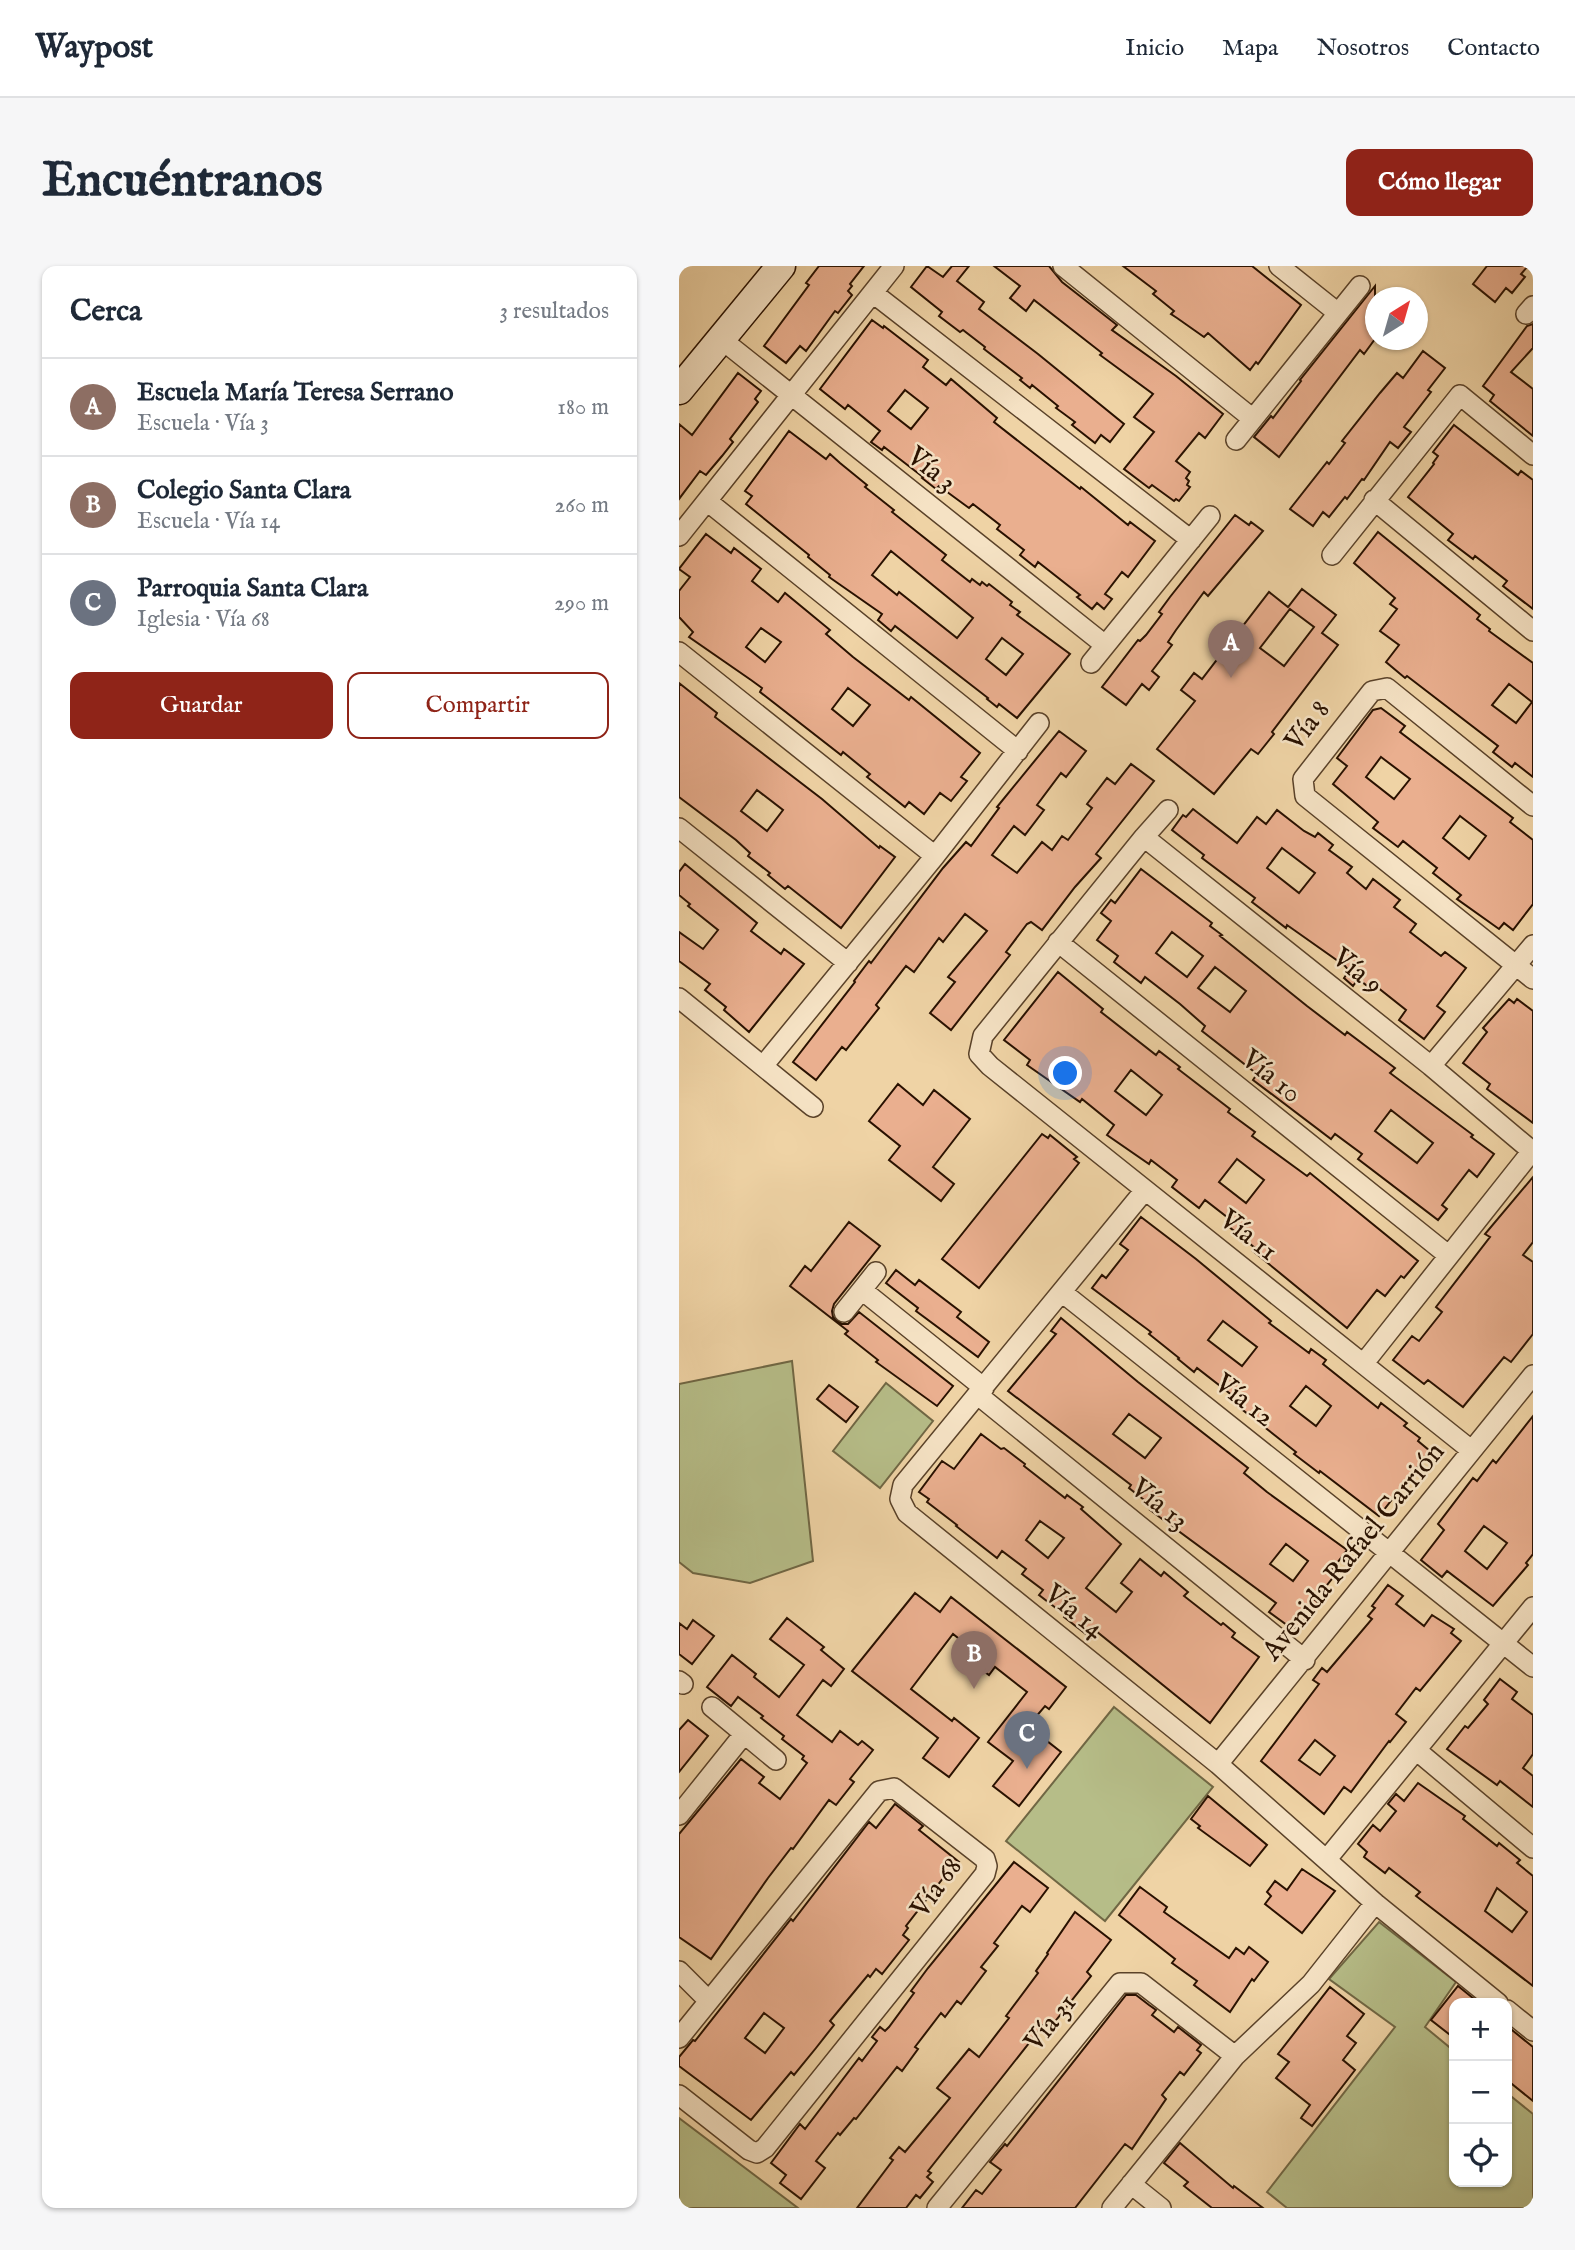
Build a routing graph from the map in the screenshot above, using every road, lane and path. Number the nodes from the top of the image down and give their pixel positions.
1 (781, 266) edge
2 (894, 266) edge
3 (1063, 266) edge
4 (1279, 266) edge
5 (1360, 286) dead end
6 (873, 293) junction
7 (1338, 313) junction
8 (721, 339) junction
9 (679, 390) edge
10 (793, 395) junction
11 (1252, 419) junction
12 (1236, 440) dead end
13 (1533, 455) edge
14 (1374, 500) junction
15 (707, 501) junction
16 (1210, 516) dead end
17 (679, 536) edge
18 (1191, 540) junction
19 (1332, 555) dead end
20 (1533, 631) edge
21 (1105, 645) junction
22 (679, 652) edge
23 (1091, 663) dead end
24 (1039, 723) dead end
25 (1018, 751) junction
26 (1533, 806) edge
27 (1168, 810) dead end
28 (679, 828) edge
29 (1144, 837) junction
30 (935, 856) junction
31 (1058, 942) junction
32 (1533, 945) edge
33 (848, 963) junction
34 (1516, 966) junction
35 (1533, 979) edge
36 (679, 998) edge
37 (763, 1066) junction
38 (1430, 1066) junction
39 (813, 1107) dead end
40 (1533, 1152) edge
41 (1145, 1190) junction
42 (1448, 1255) junction
43 (876, 1272) dead end
44 (862, 1290) junction
45 (1063, 1293) junction
46 (844, 1312) dead end
47 (1364, 1363) junction
48 (1533, 1375) edge
49 (981, 1391) junction
50 (1472, 1450) junction
51 (1391, 1553) junction
52 (1533, 1607) edge
53 (1504, 1643) junction
54 (1305, 1660) junction
55 (1533, 1667) edge
56 (712, 1707) dead end
57 (744, 1734) junction
58 (1416, 1750) junction
59 (776, 1760) dead end
60 (1218, 1764) junction
61 (679, 1815) edge
62 (1533, 1848) edge
63 (1327, 1859) junction
64 (1375, 1903) junction
65 (679, 1971) edge
66 (1492, 1998) edge
67 (708, 2000) junction
68 (1512, 2014) edge
69 (1533, 2031) edge
70 (679, 2038) edge
71 (1235, 2056) junction
72 (679, 2095) edge
73 (1131, 2184) junction
74 (937, 2208) edge
75 (1112, 2208) edge
76 (1161, 2208) edge

1 - 8 street
2 - 6 street
3 - 11 street
4 - 7 street
5 - 7 street
6 - 10 street
6 - 18 street
7 - 11 street
8 - 9 street
8 - 10 street, Vía 3
10 - 15 street
10 - 21 street, Vía 3
11 - 12 street
13 - 14 street
14 - 19 street
14 - 20 street
15 - 17 street
15 - 25 street
16 - 18 street
18 - 21 street
21 - 23 street
22 - 30 street
24 - 25 street
25 - 30 street
26 - 34 street, Vía 8
27 - 29 street
28 - 33 street
29 - 31 street
29 - 38 street, Vía 9
30 - 33 street
31 - 41 street, Vía 11
31 - 42 street, Vía 10
32 - 34 street
33 - 37 street
34 - 35 street, Vía 8
34 - 38 street
36 - 37 street
37 - 39 street
38 - 40 street, Vía 9
40 - 42 street
41 - 45 street
41 - 47 street, Vía 11
42 - 47 street
43 - 44 street
44 - 46 street
44 - 49 street, Vía 13
45 - 49 street
45 - 51 street, Vía 12
47 - 50 street, Vía 11
48 - 50 street, Avenida Rafael Carrión
49 - 54 street, Vía 13
49 - 60 street, Vía 14
50 - 51 street, Avenida Rafael Carrión
51 - 53 street, Vía 12
51 - 54 street, Avenida Rafael Carrión
52 - 53 street
53 - 55 street, Vía 12
53 - 58 street
54 - 60 street, Avenida Rafael Carrión
56 - 57 street
57 - 59 street
57 - 61 street
58 - 62 street
58 - 63 street
60 - 63 street, Vía 14
63 - 64 street, Vía 14
64 - 66 street, Vía 14
64 - 71 street
65 - 67 street
67 - 70 street, Vía 68
67 - 72 street, Vía 68
68 - 69 street
71 - 73 street
71 - 74 street, Vía 31
73 - 75 street
73 - 76 street

